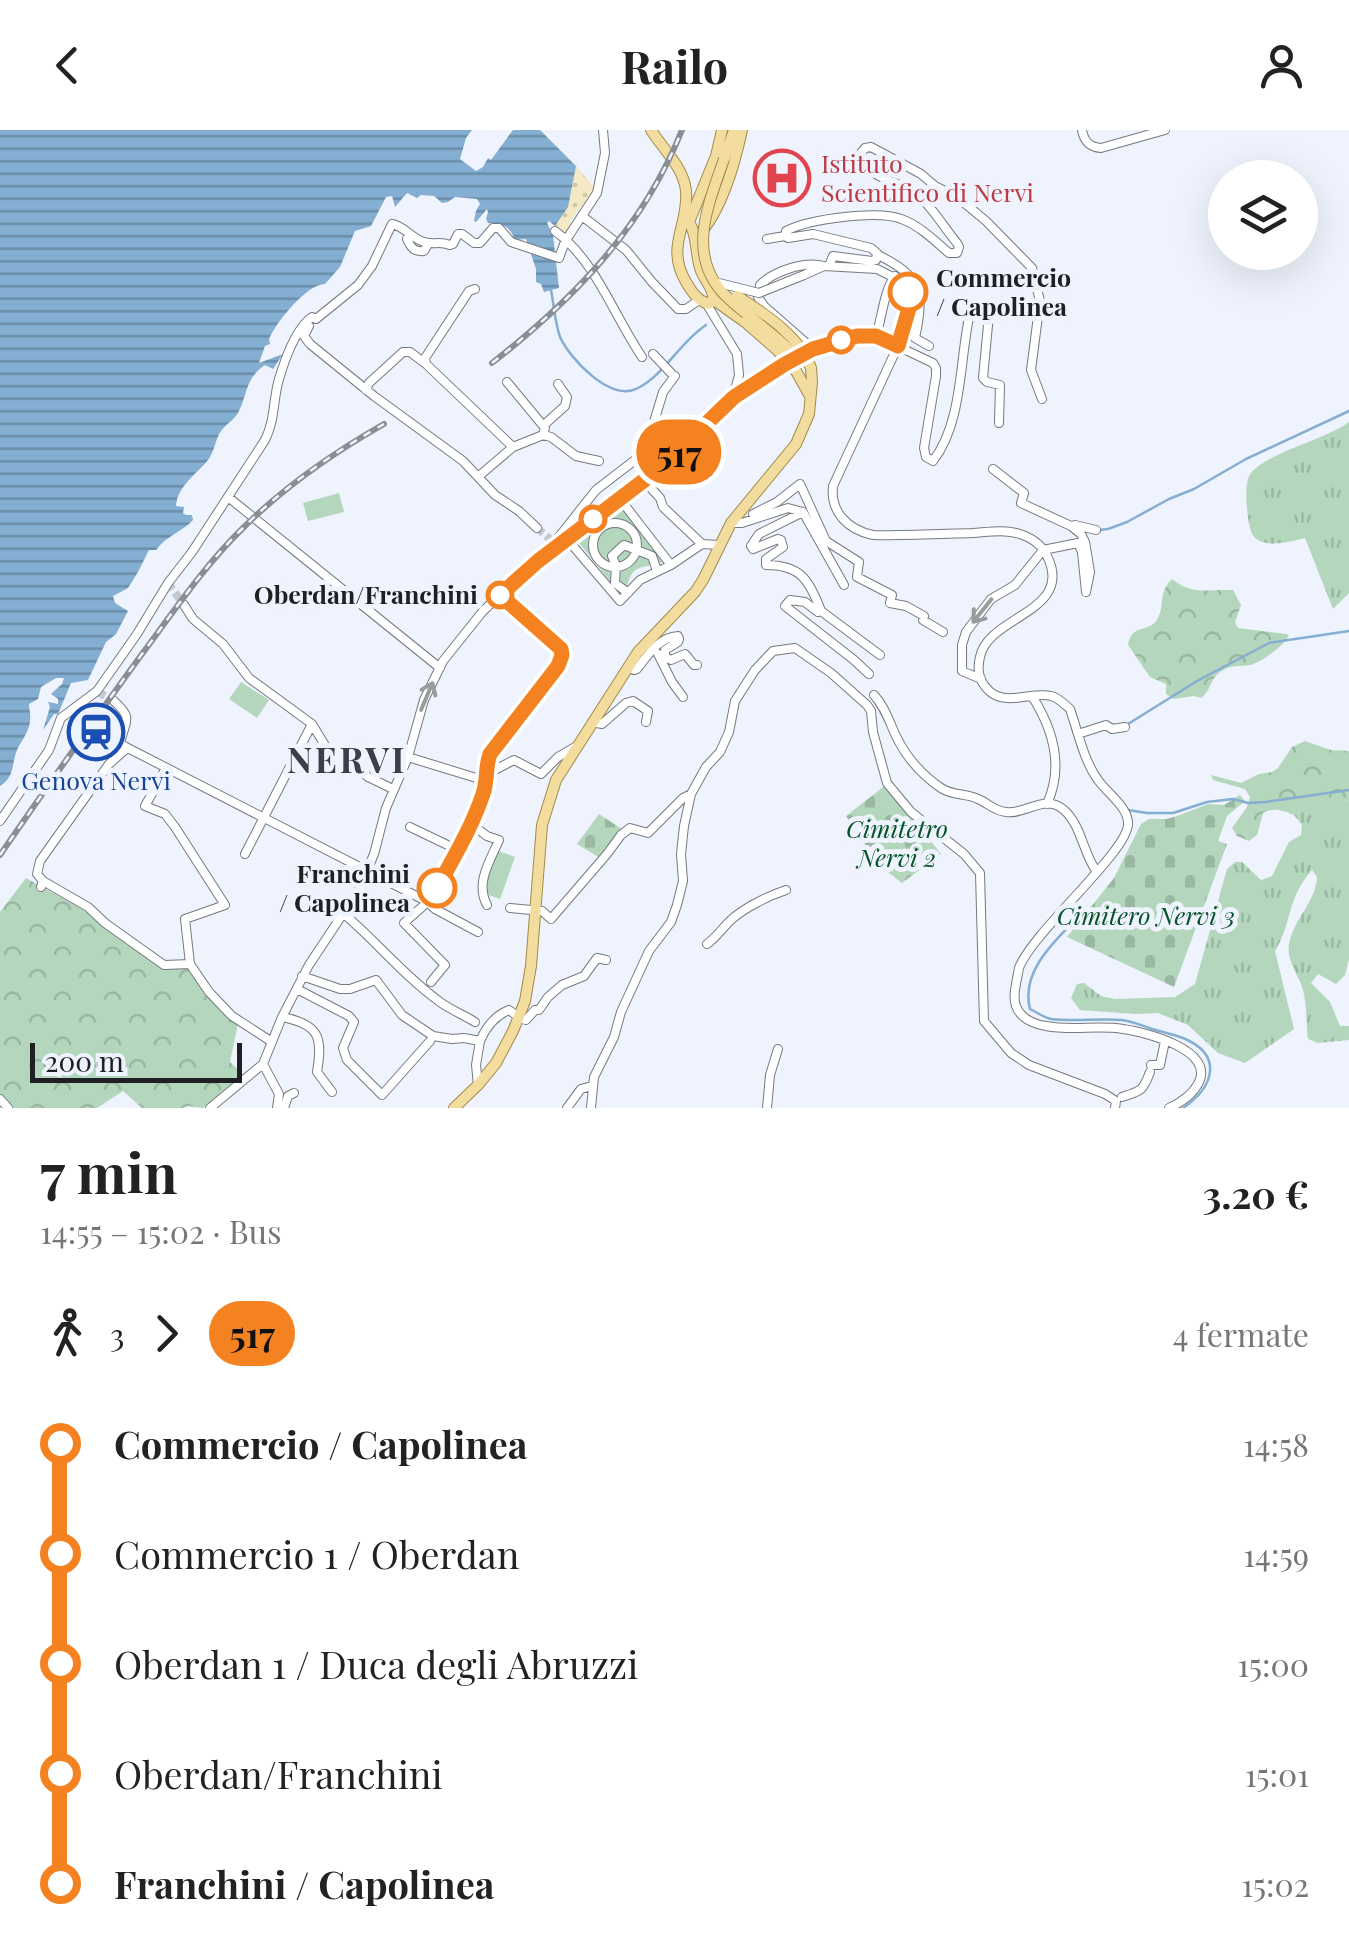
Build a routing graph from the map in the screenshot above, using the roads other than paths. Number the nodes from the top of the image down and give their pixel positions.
1 (602, 130) edge
2 (651, 130) edge
3 (728, 130) edge
4 (742, 130) edge
5 (1082, 130) edge
6 (1166, 130) edge
7 (866, 134) dead end
8 (877, 150) junction
9 (618, 151) dead end
10 (605, 153) junction
11 (582, 216) junction
12 (686, 222) junction
13 (555, 231) dead end
14 (785, 236) junction
15 (566, 239) junction
16 (770, 239) dead end
17 (695, 242) junction
18 (878, 255) junction
19 (826, 266) junction
20 (895, 276) junction
21 (704, 277) junction
22 (719, 284) junction
23 (475, 289) dead end
24 (711, 303) junction
25 (316, 319) junction
26 (876, 336) junction
27 (898, 346) junction
28 (929, 346) dead end
29 (653, 354) dead end
30 (642, 357) dead end
31 (426, 364) junction
32 (785, 364) dead end
33 (802, 367) junction
34 (508, 382) dead end
35 (558, 384) dead end
36 (366, 390) junction
37 (734, 397) junction
38 (1042, 399) dead end
39 (998, 423) dead end
40 (544, 424) junction
41 (542, 435) junction
42 (513, 447) junction
43 (641, 459) junction
44 (599, 462) dead end
45 (659, 469) junction
46 (993, 469) dead end
47 (479, 476) junction
48 (612, 478) junction
49 (649, 486) dead end
50 (624, 496) junction
51 (228, 498) junction
52 (803, 512) junction
53 (595, 518) junction
54 (636, 518) junction
55 (752, 518) junction
56 (731, 524) junction
57 (1066, 524) junction
58 (627, 526) junction
59 (602, 527) junction
60 (537, 528) tunnel mouth
61 (1096, 530) dead end
62 (558, 541) junction
63 (702, 544) junction
64 (719, 545) junction
65 (1044, 550) junction
66 (636, 551) junction
67 (597, 556) junction
68 (588, 563) junction
69 (671, 565) junction
70 (616, 566) junction
71 (656, 571) junction
72 (844, 586) dead end
73 (628, 593) junction
74 (500, 595) junction
75 (184, 605) tunnel mouth
76 (821, 611) junction
77 (943, 632) dead end
78 (658, 654) dead end
79 (880, 655) dead end
80 (628, 666) junction
81 (697, 666) dead end
82 (440, 668) junction
83 (869, 674) dead end
84 (981, 679) junction
85 (874, 695) dead end
86 (1032, 696) junction
87 (682, 697) dead end
88 (114, 701) dead end
89 (592, 722) junction
90 (646, 722) dead end
91 (312, 724) junction
92 (1125, 727) dead end
93 (1081, 733) junction
94 (124, 746) junction
95 (577, 747) junction
96 (106, 754) dead end
97 (701, 754) dead end
98 (408, 757) junction
99 (708, 764) junction
100 (166, 768) junction
101 (486, 778) junction
102 (393, 789) junction
103 (691, 794) junction
104 (1048, 804) junction
105 (264, 818) junction
106 (0, 821) edge
107 (471, 824) junction
108 (410, 826) dead end
109 (458, 850) junction
110 (245, 854) dead end
111 (1097, 872) junction
112 (369, 873) junction
113 (786, 890) dead end
114 (422, 899) junction
115 (487, 904) dead end
116 (510, 908) dead end
117 (535, 910) junction
118 (344, 914) junction
119 (478, 932) dead end
120 (707, 944) dead end
121 (606, 960) dead end
122 (190, 964) junction
123 (302, 976) junction
124 (431, 982) dead end
125 (297, 988) junction
126 (515, 1012) junction
127 (282, 1017) junction
128 (476, 1022) dead end
129 (430, 1041) dead end
130 (1165, 1041) junction
131 (272, 1042) junction
132 (480, 1042) junction
133 (778, 1049) dead end
134 (262, 1064) junction
135 (478, 1085) junction
136 (592, 1086) junction
137 (332, 1092) dead end
138 (294, 1093) dead end
139 (1122, 1097) dead end
140 (0, 1099) edge
141 (8, 1108) edge
142 (210, 1108) edge
143 (281, 1108) edge
144 (454, 1108) edge
145 (567, 1108) edge
146 (590, 1108) edge
147 (767, 1108) edge
148 (1115, 1108) edge
149 (1169, 1108) edge

1 - 10 street
2 - 12 main road
3 - 12 main road
3 - 33 main road, bridge
4 - 17 main road
5 - 6 street
7 - 8 street
8 - 14 street
8 - 38 street
9 - 10 street
10 - 11 street
11 - 15 street
11 - 24 street
12 - 17 main road
12 - 24 main road
13 - 15 street
14 - 16 street
14 - 18 street
15 - 25 street
15 - 30 street
17 - 21 main road
18 - 19 street
18 - 28 street
19 - 20 street
19 - 22 street, bridge
19 - 26 street
20 - 26 street
20 - 27 street
21 - 22 main road
21 - 24 main road
22 - 33 main road, bridge
23 - 31 street
24 - 33 main road, bridge
24 - 37 street
25 - 36 street
25 - 51 street
26 - 27 street
27 - 39 street
27 - 65 street
29 - 43 street
31 - 36 street
31 - 42 street
32 - 37 street
33 - 56 main road
34 - 40 street
35 - 40 street
36 - 47 street
37 - 45 street
40 - 41 street
41 - 42 street
41 - 44 street
42 - 47 street
43 - 45 street
43 - 48 street
45 - 50 street
46 - 57 street
47 - 60 street
48 - 50 street
48 - 62 street
49 - 63 street
50 - 53 street
50 - 54 street
51 - 82 street
51 - 106 street
52 - 55 street
52 - 72 street
52 - 76 street
53 - 59 street
53 - 62 street
54 - 58 street
54 - 69 street
55 - 56 street
55 - 77 street
56 - 64 main road
57 - 61 street
57 - 65 street
58 - 59 street
58 - 66 street
59 - 67 street
62 - 68 street
62 - 74 street
63 - 64 street
63 - 69 street
64 - 80 main road
65 - 84 street
65 -> 84 street
66 - 70 street
66 - 71 street
67 - 68 street
67 - 70 street
68 - 73 street
69 - 71 street
70 - 73 street
71 - 73 street
74 - 82 street
74 - 101 street
75 - 91 street
76 - 79 street
76 - 83 street
78 - 87 street
80 - 81 street
80 - 89 main road
98 -> 82 street
84 - 86 street
85 - 104 street
86 - 93 street
86 - 104 street
88 - 94 street
89 - 90 street
89 - 95 main road
91 - 102 street
91 - 105 street
92 - 93 street
93 - 111 street
94 - 96 street
94 - 100 street
94 - 122 street
95 - 101 street
95 - 117 main road
97 - 99 street
98 - 101 street
98 - 102 street
99 - 103 street
99 - 148 street
100 - 105 street
100 - 122 street
101 - 107 street
102 - 112 street
103 - 117 street
103 - 136 street
104 - 111 street
105 - 110 street
105 - 112 street
107 - 109 street
107 - 115 street
108 - 109 street
109 - 114 street
111 - 130 street
112 - 114 street
112 - 118 street
113 - 120 street
114 - 119 street
114 - 124 street
116 - 117 street
117 - 126 main road
118 - 123 street
118 - 128 street
121 - 126 street
122 - 131 street
123 - 125 street
123 - 132 street
125 - 127 street
125 - 129 street
126 - 132 street
126 - 135 main road
127 - 131 street
127 - 137 street
130 - 139 street
130 - 149 street
131 - 134 street
132 - 135 street
133 - 147 street
134 - 142 street
134 - 143 street
135 - 144 main road
136 - 145 street
136 - 146 street
138 - 143 street
140 - 141 street

